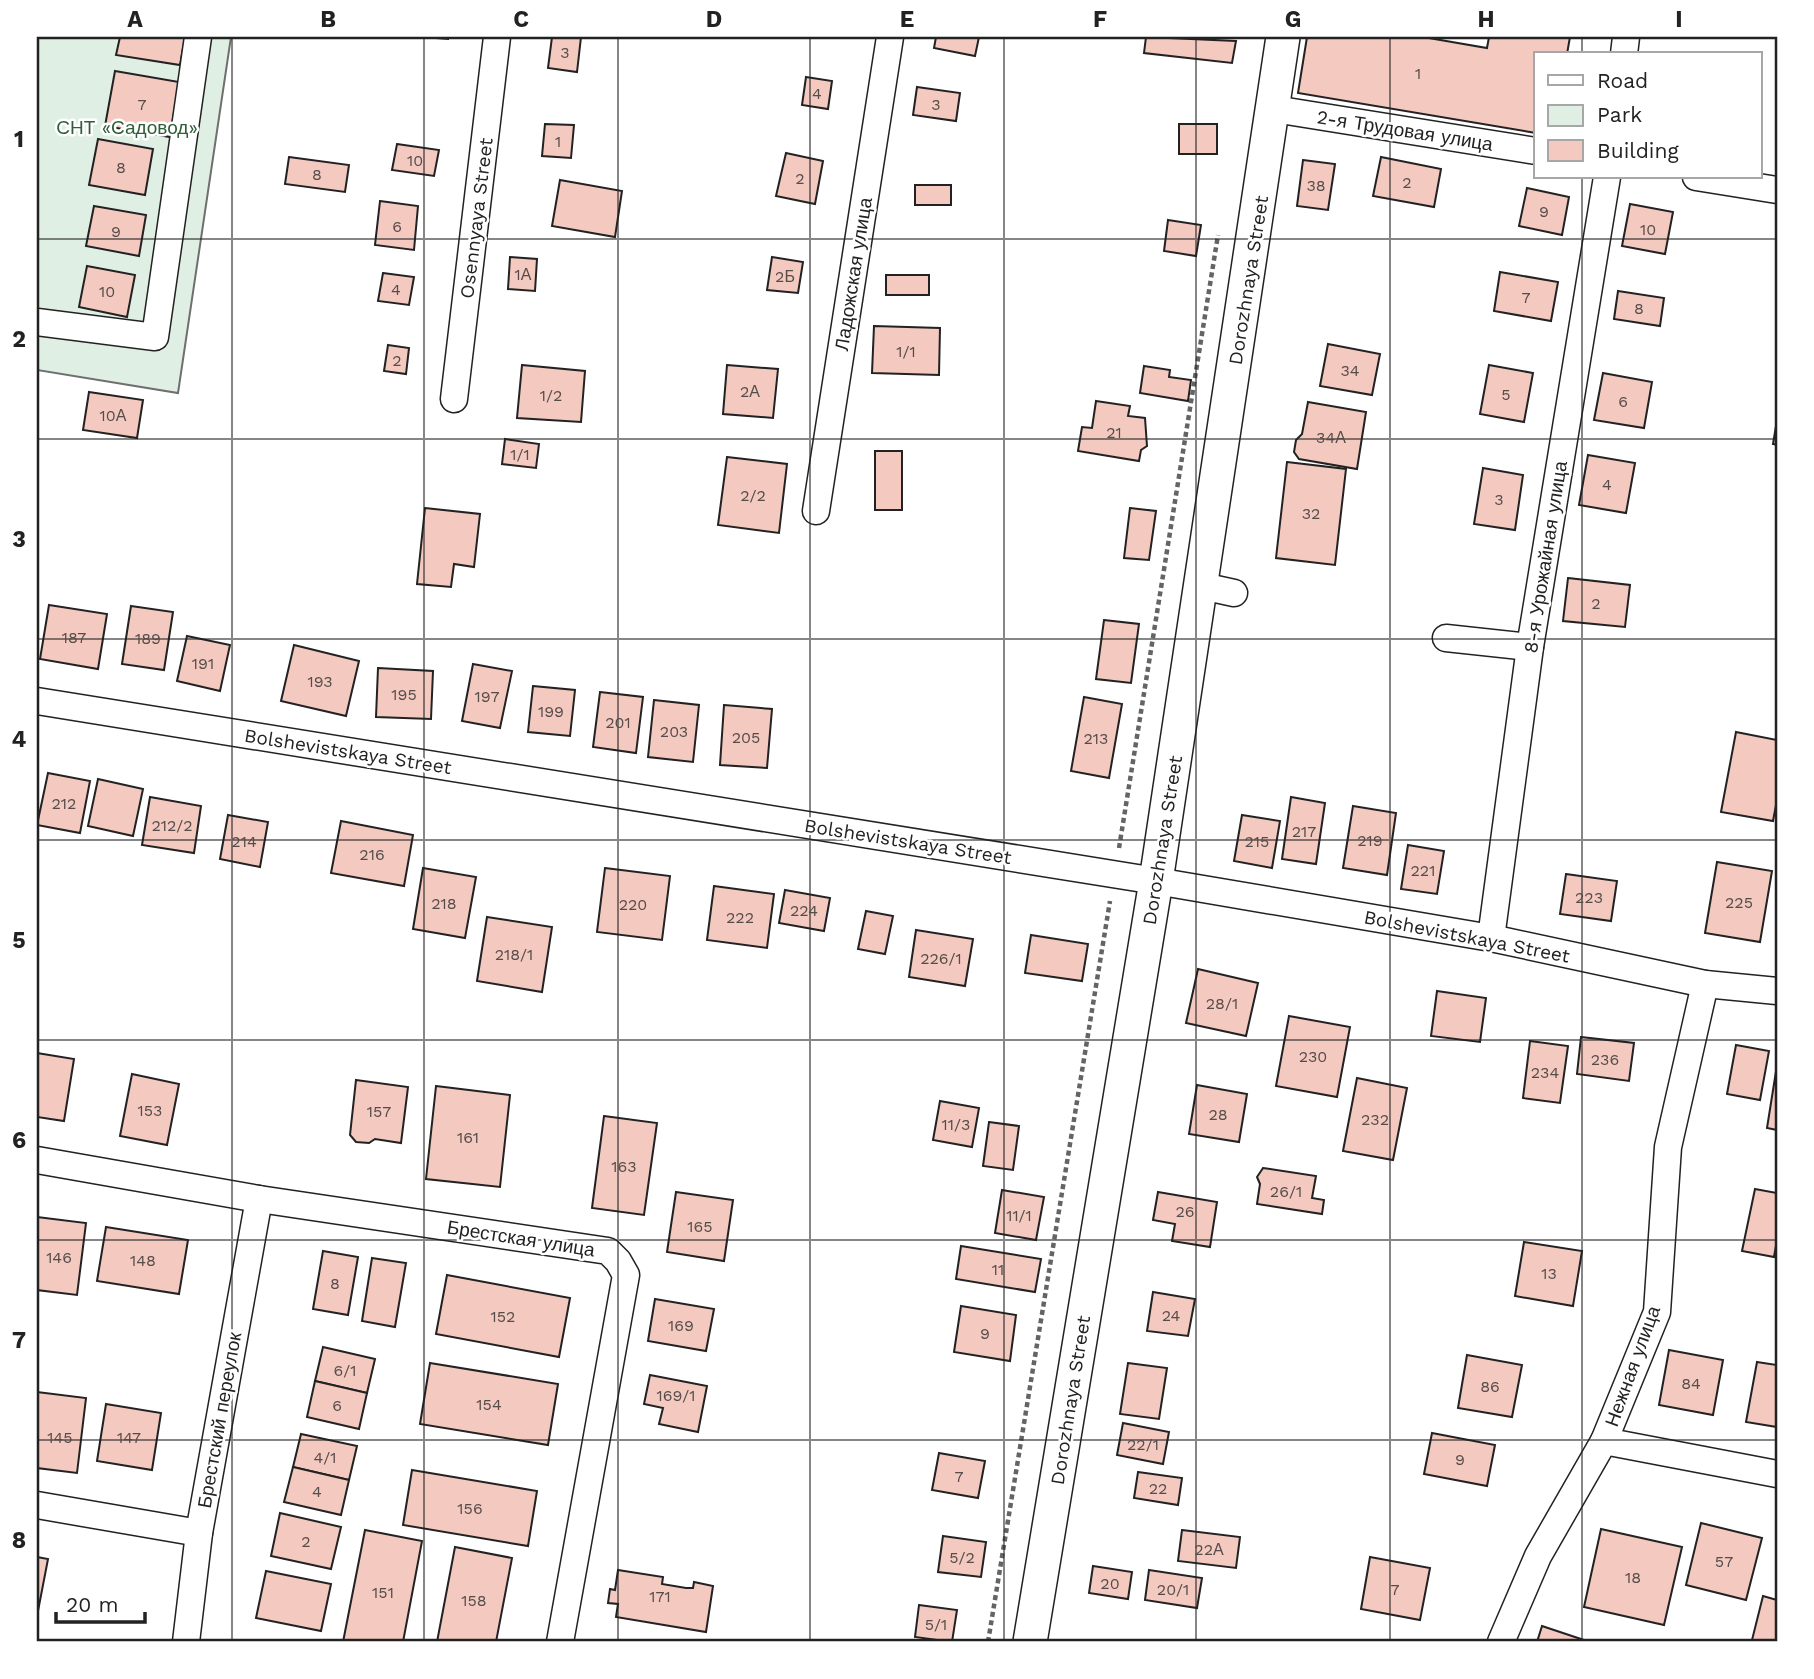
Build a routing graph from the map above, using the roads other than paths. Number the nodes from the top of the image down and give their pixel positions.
1 (198, 37) edge
2 (497, 37) edge
3 (890, 37) edge
4 (1283, 37) edge
5 (1274, 109) junction
6 (1534, 151) edge
7 (1607, 178) edge
8 (1702, 178) edge
9 (1777, 190) edge
10 (37, 322) edge
11 (454, 399) dead end
12 (816, 511) dead end
13 (1446, 638) dead end
14 (1530, 647) junction
15 (37, 701) edge
16 (1156, 881) junction
17 (1491, 938) junction
18 (1705, 984) junction
19 (1777, 991) edge
20 (37, 1160) edge
21 (259, 1199) junction
22 (1604, 1441) junction
23 (1777, 1474) edge
24 (37, 1505) edge
25 (199, 1533) junction
26 (186, 1642) edge
27 (560, 1642) edge
28 (1030, 1642) edge
29 (1501, 1642) edge

1 - 10 street
2 - 11 street, Osennyaya Street
3 - 12 street, Ладожская улица
4 - 5 street, Dorozhnaya Street
5 - 6 street, 2-я Трудовая улица
5 - 16 street, Dorozhnaya Street
7 - 14 street, 8-я Урожайная улица
8 - 9 street
13 - 14 street
14 - 17 street, 8-я Урожайная улица
15 - 16 street, Bolshevistskaya Street
16 - 17 street, Bolshevistskaya Street
16 - 28 street, Dorozhnaya Street
17 - 18 street, Bolshevistskaya Street
18 - 19 street, Bolshevistskaya Street
18 - 22 street, Нежная улица
20 - 21 street, Брестская улица
21 - 25 street, Брестский переулок
21 - 27 street, Брестская улица
22 - 23 street
22 - 29 street, Нежная улица
24 - 25 street
25 - 26 street, Брестский переулок

